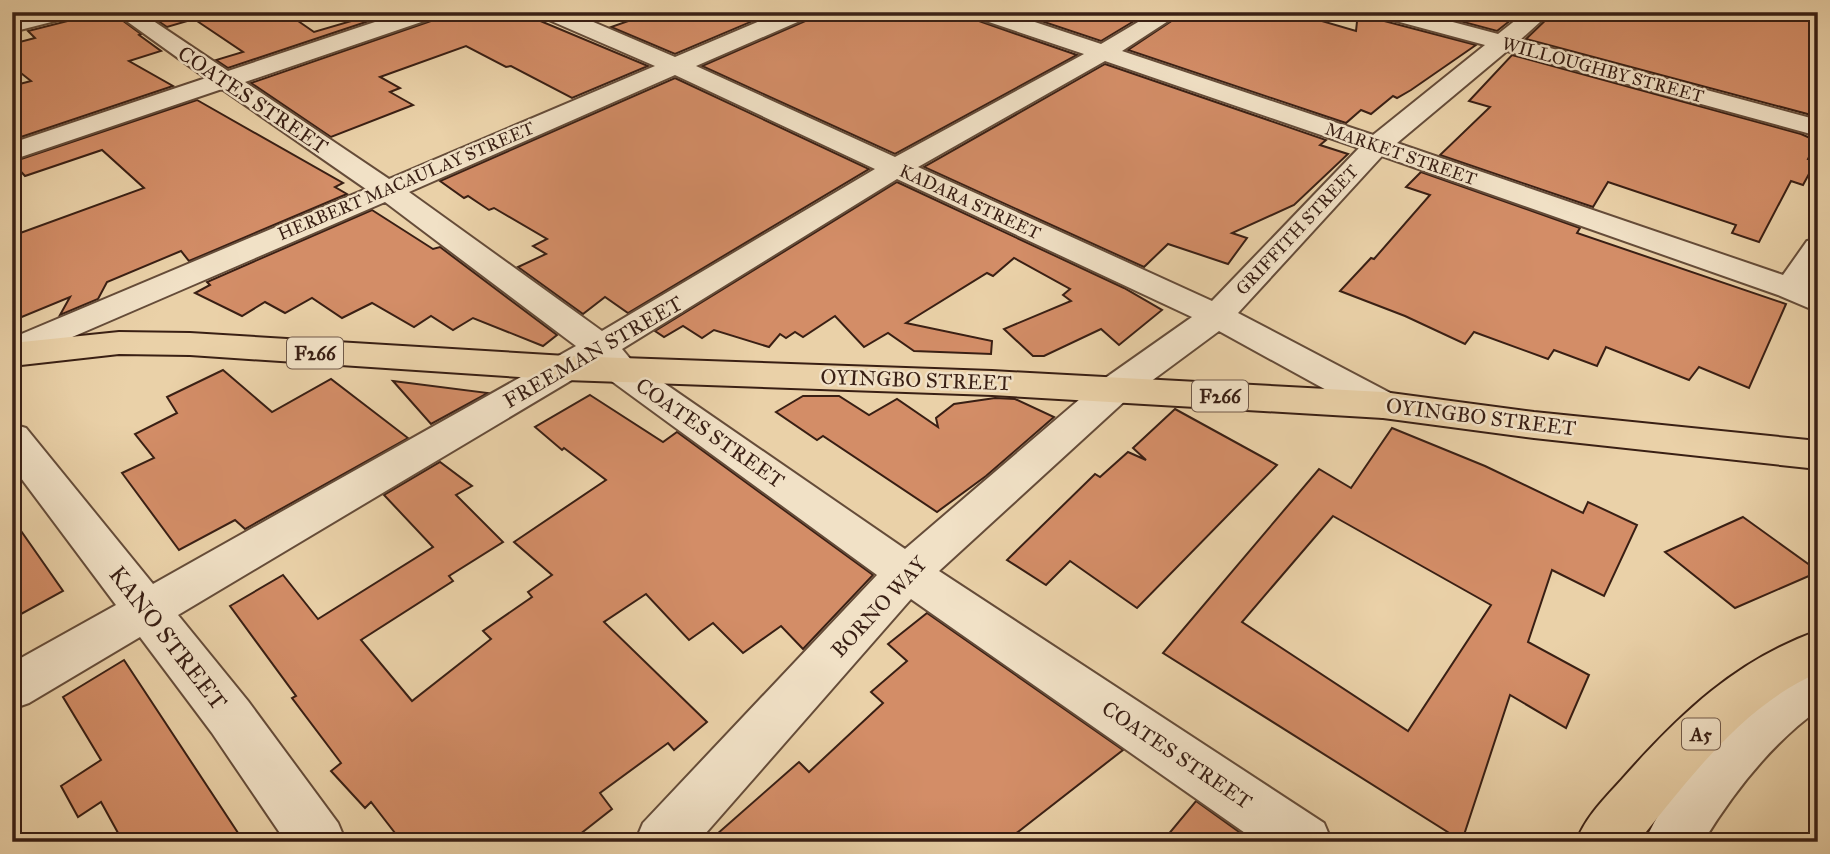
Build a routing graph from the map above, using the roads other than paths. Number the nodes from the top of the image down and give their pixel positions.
1 (63, 12) edge
2 (125, 12) edge
3 (428, 12) edge
4 (550, 12) edge
5 (801, 12) edge
6 (982, 12) edge
7 (1171, 12) edge
8 (1389, 12) edge
9 (1540, 12) edge
10 (1809, 12) edge
11 (1818, 14) edge
12 (12, 25) edge
13 (1505, 43) junction
14 (1105, 52) junction
15 (675, 66) junction
16 (224, 81) junction
17 (1818, 128) edge
18 (1377, 145) junction
19 (12, 152) edge
20 (896, 168) junction
21 (387, 190) junction
22 (1818, 248) edge
23 (1804, 295) edge
24 (1217, 316) junction
25 (12, 354) edge
26 (610, 358) junction
27 (566, 368) junction
28 (1114, 390) junction
29 (1383, 405) junction
30 (12, 438) edge
31 (1751, 447) junction
32 (1818, 455) edge
33 (1818, 467) edge
34 (907, 573) junction
35 (147, 610) junction
36 (1818, 651) edge
37 (1818, 683) edge
38 (12, 688) edge
39 (1676, 834) edge
40 (319, 842) edge
41 (662, 842) edge
42 (1305, 842) edge
43 (1603, 842) edge

1 - 12 street
2 - 16 street, COATES STREET
3 - 16 street
4 - 15 street, KADARA STREET
5 - 15 street, HERBERT MACAULAY STREET
6 - 14 street, MARKET STREET
7 - 14 street, FREEMAN STREET
8 - 13 street, WILLOUGHBY STREET
9 - 13 street, GRIFFITH STREET
10 - 11 street
13 - 17 street, WILLOUGHBY STREET
13 - 18 street, GRIFFITH STREET
14 - 18 street, MARKET STREET
14 - 20 street, FREEMAN STREET
15 - 20 street, KADARA STREET
15 - 21 street, HERBERT MACAULAY STREET
16 - 19 street
16 - 21 street, COATES STREET
18 - 23 street, MARKET STREET
18 - 24 street, GRIFFITH STREET
20 - 24 street, KADARA STREET
20 - 26 street, FREEMAN STREET
21 - 25 street, HERBERT MACAULAY STREET
21 - 26 street, COATES STREET
22 - 23 street
24 - 28 street, GRIFFITH STREET
24 - 29 street, KADARA STREET
25 - 27 highway, OYINGBO STREET / F266
26 - 27 highway, OYINGBO STREET / F266
26 - 28 highway, OYINGBO STREET / F266
26 - 34 street, COATES STREET
27 - 35 street, FREEMAN STREET
28 - 29 highway, OYINGBO STREET / F266
28 - 34 street, BORNO WAY
29 - 31 highway, OYINGBO STREET / F266
30 - 35 street, KANO STREET
31 - 32 highway, OYINGBO STREET / F266
31 - 33 highway, F266
34 - 41 street, BORNO WAY
34 - 42 street, COATES STREET
35 - 38 street, FREEMAN STREET
35 - 40 street, KANO STREET
36 - 43 highway, A5
37 - 39 street

